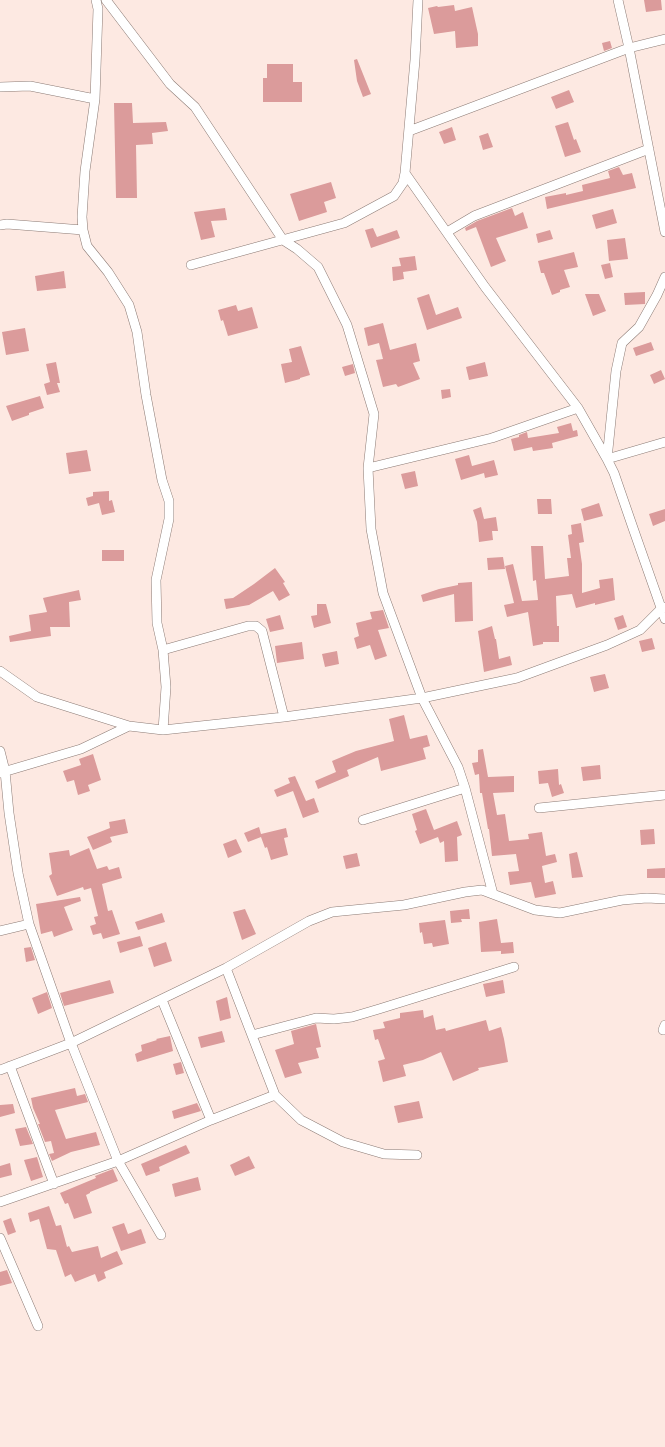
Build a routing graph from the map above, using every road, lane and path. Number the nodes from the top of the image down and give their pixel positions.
1 (96, 0) edge
2 (106, 0) edge
3 (418, 0) edge
4 (618, 0) edge
5 (665, 38) edge
6 (629, 48) junction
7 (0, 87) edge
8 (95, 99) junction
9 (409, 131) junction
10 (649, 149) junction
11 (405, 173) junction
12 (0, 225) edge
13 (83, 230) junction
14 (447, 232) junction
15 (665, 232) edge
16 (284, 240) junction
17 (191, 265) dead end
18 (665, 277) edge
19 (578, 408) junction
20 (665, 442) edge
21 (607, 459) junction
22 (368, 468) junction
23 (663, 608) edge
24 (665, 620) edge
25 (162, 650) junction
26 (0, 671) edge
27 (422, 698) junction
28 (284, 717) junction
29 (129, 726) junction
30 (162, 730) junction
31 (0, 751) edge
32 (2, 772) edge
33 (465, 788) junction
34 (665, 794) edge
35 (539, 808) dead end
36 (362, 820) dead end
37 (493, 894) junction
38 (665, 899) edge
39 (29, 924) junction
40 (0, 931) edge
41 (514, 967) dead end
42 (226, 968) junction
43 (162, 1000) junction
44 (252, 1035) junction
45 (71, 1043) junction
46 (10, 1066) junction
47 (0, 1070) edge
48 (275, 1096) junction
49 (211, 1120) junction
50 (417, 1155) dead end
51 (118, 1161) junction
52 (54, 1184) junction
53 (0, 1202) edge
54 (161, 1235) dead end
55 (1, 1242) edge
56 (38, 1326) dead end

1 - 8 street
2 - 16 street
3 - 9 street
4 - 6 street
5 - 6 street
6 - 9 street
6 - 10 street
7 - 8 street
8 - 13 street
9 - 11 street
10 - 14 street
10 - 15 street
11 - 14 street
11 - 16 street
12 - 13 street
13 - 25 street
14 - 19 street
16 - 17 street
16 - 22 street
18 - 21 street
19 - 21 street
19 - 22 street
20 - 21 street
21 - 23 street
22 - 27 street
23 - 24 street
23 - 27 street
25 - 28 street
25 - 30 street
26 - 29 street
27 - 28 street
27 - 33 street
28 - 30 street
29 - 30 street
29 - 32 street
31 - 32 street
32 - 39 street
33 - 36 street
33 - 37 street
34 - 35 street
37 - 38 street
37 - 42 street
39 - 40 street
39 - 45 street
41 - 44 street
42 - 43 street
42 - 44 street
43 - 45 street
43 - 49 street
44 - 48 street
45 - 46 street
45 - 51 street
46 - 47 street
46 - 52 street
48 - 49 street
48 - 50 street
49 - 51 street
51 - 52 street
51 - 54 street
52 - 53 street
55 - 56 street

